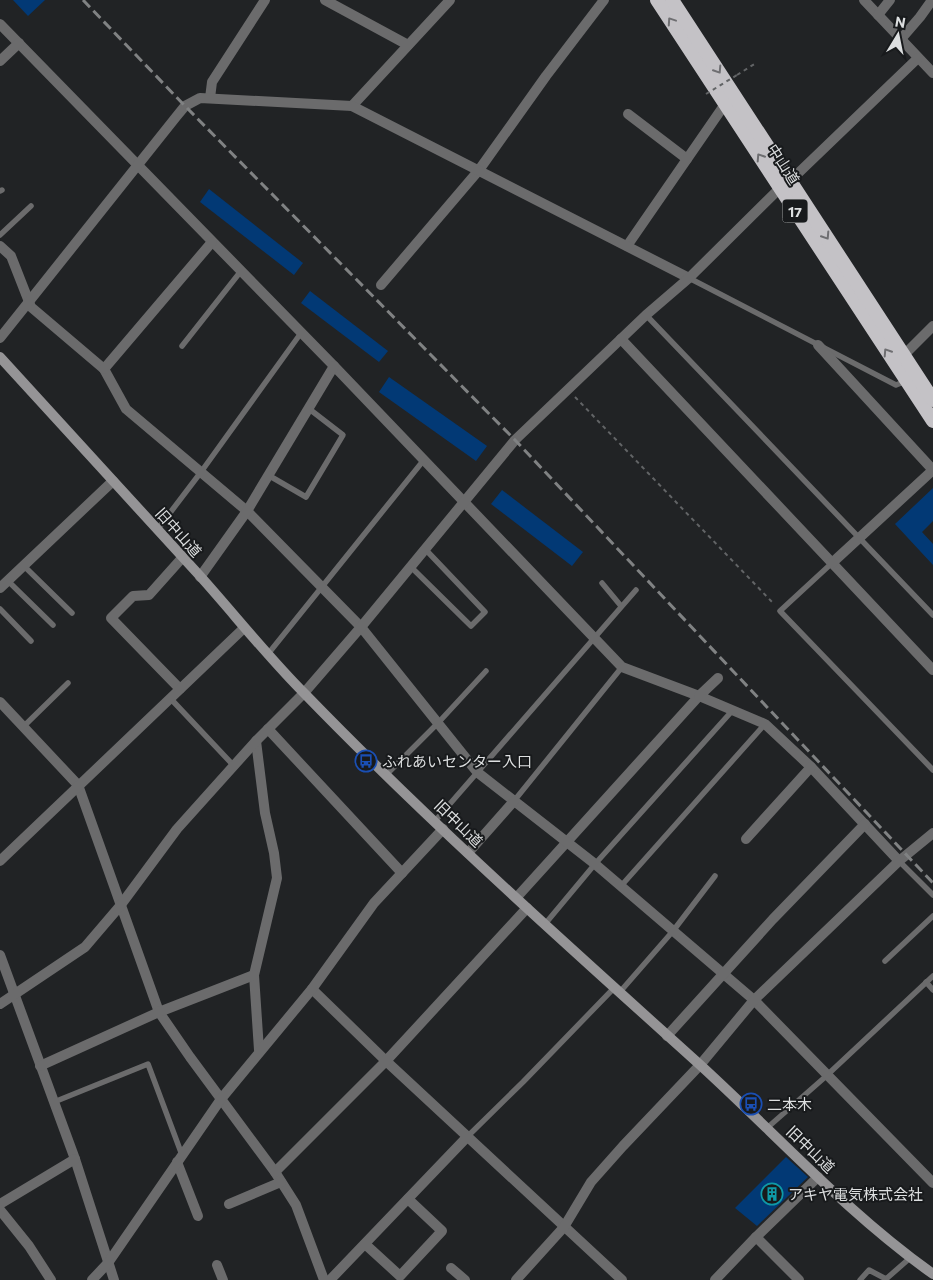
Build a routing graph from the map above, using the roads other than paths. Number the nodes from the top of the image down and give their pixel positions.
1 (265, 0) edge
2 (325, 0) edge
3 (450, 0) edge
4 (604, 0) edge
5 (657, 0) edge
6 (672, 0) edge
7 (864, 0) edge
8 (890, 0) edge
9 (930, 3) dead end
10 (878, 15) junction
11 (0, 24) edge
12 (901, 39) junction
13 (19, 43) junction
14 (408, 45) junction
15 (918, 58) junction
16 (0, 61) edge
17 (933, 72) edge
18 (210, 98) junction
19 (725, 104) junction
20 (352, 106) junction
21 (628, 114) dead end
22 (687, 159) junction
23 (137, 166) junction
24 (479, 170) junction
25 (785, 184) junction
26 (31, 206) dead end
27 (0, 235) edge
28 (212, 242) junction
29 (0, 246) edge
30 (627, 246) junction
31 (241, 271) junction
32 (689, 278) junction
33 (381, 285) dead end
34 (29, 301) junction
35 (646, 315) junction
36 (933, 326) edge
37 (301, 333) junction
38 (0, 338) edge
39 (621, 339) junction
40 (818, 345) junction
41 (182, 346) dead end
42 (904, 355) junction
43 (0, 357) edge
44 (334, 366) junction
45 (104, 369) junction
46 (906, 382) junction
47 (933, 400) edge
48 (308, 408) junction
49 (933, 422) edge
50 (423, 461) junction
51 (933, 470) edge
52 (201, 472) junction
53 (268, 475) junction
54 (113, 481) junction
55 (464, 502) junction
56 (247, 511) junction
57 (157, 530) junction
58 (860, 537) junction
59 (426, 550) junction
60 (182, 558) junction
61 (832, 563) junction
62 (24, 566) junction
63 (411, 567) junction
64 (200, 577) junction
65 (8, 581) junction
66 (602, 583) dead end
67 (0, 588) edge
68 (321, 588) junction
69 (636, 590) dead end
70 (621, 606) junction
71 (0, 609) edge
72 (72, 612) dead end
73 (933, 615) edge
74 (53, 624) dead end
75 (361, 627) junction
76 (244, 628) junction
77 (594, 638) junction
78 (31, 641) dead end
79 (268, 654) junction
80 (622, 667) junction
81 (933, 670) edge
82 (486, 671) dead end
83 (718, 678) dead end
84 (68, 683) dead end
85 (180, 688) junction
86 (304, 693) junction
87 (699, 696) junction
88 (170, 698) junction
89 (0, 702) edge
90 (732, 711) junction
91 (438, 723) junction
92 (765, 724) junction
93 (23, 727) junction
94 (268, 729) junction
95 (256, 741) junction
96 (234, 766) junction
97 (811, 767) junction
98 (933, 770) edge
99 (476, 772) junction
100 (387, 774) junction
101 (78, 785) junction
102 (514, 801) junction
103 (435, 821) junction
104 (865, 824) junction
105 (443, 829) junction
106 (933, 833) edge
107 (746, 839) dead end
108 (567, 842) junction
109 (468, 853) junction
110 (0, 861) edge
111 (900, 861) junction
112 (595, 864) junction
113 (402, 873) junction
114 (715, 876) dead end
115 (621, 886) junction
116 (933, 895) edge
117 (517, 897) junction
118 (120, 906) junction
119 (527, 908) junction
120 (933, 916) edge
121 (545, 924) junction
122 (673, 930) junction
123 (0, 955) edge
124 (885, 961) dead end
125 (724, 974) junction
126 (254, 975) junction
127 (933, 976) edge
128 (926, 982) junction
129 (312, 988) junction
130 (616, 990) junction
131 (933, 990) edge
132 (15, 994) junction
133 (754, 1000) junction
134 (0, 1004) edge
135 (159, 1012) junction
136 (667, 1036) junction
137 (259, 1050) junction
138 (386, 1061) junction
139 (700, 1065) junction
140 (40, 1066) junction
141 (828, 1074) junction
142 (221, 1099) junction
143 (54, 1102) junction
144 (767, 1128) junction
145 (468, 1136) junction
146 (75, 1159) junction
147 (180, 1159) junction
148 (275, 1172) junction
149 (818, 1177) junction
150 (281, 1182) junction
151 (933, 1183) edge
152 (408, 1199) junction
153 (0, 1204) edge
154 (229, 1204) dead end
155 (0, 1210) edge
156 (198, 1216) dead end
157 (564, 1227) junction
158 (756, 1237) junction
159 (365, 1244) junction
160 (910, 1258) junction
161 (108, 1263) junction
162 (217, 1265) dead end
163 (451, 1268) dead end
164 (933, 1274) edge
165 (47, 1279) edge
166 (92, 1280) edge
167 (114, 1280) edge
168 (223, 1280) edge
169 (324, 1280) edge
170 (330, 1280) edge
171 (465, 1280) edge
172 (516, 1280) edge
173 (622, 1280) edge
174 (715, 1280) edge
175 (798, 1280) edge
176 (860, 1280) edge

1 - 18 street
2 - 14 street
3 - 14 street
4 - 24 street
19 -> 5 highway, 中山道 / 17
6 -> 25 highway, 中山道 / 17
7 - 10 street
8 - 10 street
9 - 12 street
10 - 12 street
11 - 13 street
12 - 15 street
13 - 16 street
13 - 23 street
14 - 20 street
15 - 17 street
15 - 25 street
18 - 20 street
18 - 23 street
19 - 22 street
25 -> 19 highway, 中山道 / 17
20 - 24 street
21 - 22 street
22 - 30 street
23 - 28 street
23 - 34 street
24 - 30 street
24 - 33 street
25 - 32 street
25 -> 42 highway, 中山道 / 17
46 -> 25 highway, 中山道 / 17
26 - 27 lane
28 - 31 street
28 - 45 street
29 - 34 street
30 - 32 street
31 - 37 street
31 - 41 lane
32 - 35 street
32 - 40 lane
34 - 38 street
34 - 45 street
35 - 39 street
35 - 58 lane
36 - 42 street
37 - 44 street
37 - 52 lane
39 - 55 street
39 - 61 street
40 - 46 lane
40 - 51 street
42 - 47 highway, 中山道 / 17
43 - 54 main road, 旧中山道
44 - 48 street
44 - 50 street
45 - 52 street
46 - 49 highway, 中山道 / 17
48 - 53 street
48 - 53 lane
50 - 55 street
50 - 68 lane
51 - 58 street
52 - 56 street
52 - 57 lane
53 - 56 street
54 - 57 main road, 旧中山道
54 - 62 street
55 - 59 street
55 - 77 street
56 - 64 street
56 - 68 street
57 - 60 main road, 旧中山道
58 - 61 street
58 - 73 lane
59 - 63 street
59 - 63 lane
60 - 64 main road, 旧中山道
60 - 85 street
61 - 81 street
61 - 98 lane
62 - 65 street
62 - 72 lane
63 - 75 street
64 - 76 main road, 旧中山道
65 - 67 street
65 - 74 lane
66 - 70 lane
68 - 75 street
68 - 79 lane
69 - 70 lane
70 - 77 lane
71 - 78 lane
75 - 86 street
75 - 91 street
76 - 79 main road, 旧中山道
76 - 85 street
77 - 80 street
77 - 99 lane
79 - 86 main road, 旧中山道
80 - 87 street
80 - 102 lane
82 - 91 lane
83 - 87 street
84 - 93 lane
85 - 88 street
86 - 94 street
86 - 100 main road, 旧中山道
87 - 90 street
87 - 108 street
88 - 96 lane
88 - 101 street
89 - 93 street
90 - 92 street
90 - 112 lane
91 - 99 street
91 - 100 lane
92 - 97 street
92 - 115 lane
93 - 101 street
94 - 95 street
94 - 113 street
95 - 96 street
95 - 126 street
96 - 118 street
97 - 104 street
97 - 107 street
99 - 102 street
99 - 103 lane
100 - 103 main road, 旧中山道
101 - 110 street
101 - 118 street
102 - 108 street
102 - 109 street
103 - 105 main road, 旧中山道
104 - 111 street
104 - 125 street
105 - 109 main road, 旧中山道
105 - 113 street
106 - 111 street
108 - 112 street
108 - 117 street
109 - 117 main road, 旧中山道
111 - 116 lane
111 - 133 street
112 - 115 street
112 - 121 lane
113 - 129 street
114 - 122 lane
115 - 122 street
117 - 119 main road, 旧中山道
118 - 132 street
118 - 135 street
119 - 121 main road, 旧中山道
119 - 138 street
120 - 124 lane
121 - 130 main road, 旧中山道
122 - 125 street
122 - 130 lane
123 - 132 street
125 - 133 street
125 - 136 street
126 - 135 street
126 - 137 street
127 - 128 lane
128 - 131 lane
128 - 141 lane
129 - 137 street
129 - 138 street
130 - 136 main road, 旧中山道
130 - 145 lane
132 - 134 street
132 - 140 street
133 - 139 street
133 - 141 street
135 - 140 street
135 - 142 street
136 - 139 main road, 旧中山道
137 - 142 street
138 - 145 street
138 - 148 street
139 - 144 main road, 旧中山道
139 - 157 street
140 - 143 street
141 - 144 lane
141 - 151 street
142 - 147 street
142 - 148 street
143 - 146 street
143 - 147 lane
144 - 149 main road, 旧中山道
145 - 152 street
145 - 157 street
146 - 153 street
146 - 161 street
147 - 156 street
147 - 161 street
148 - 150 street
149 - 158 street
149 - 160 main road, 旧中山道
150 - 154 street
150 - 169 street
152 - 159 street
152 - 159 street
155 - 165 street
157 - 172 street
157 - 173 street
158 - 174 street
158 - 175 street
159 - 170 street
160 - 164 main road, 旧中山道
160 - 176 lane
161 - 166 street
161 - 167 street
162 - 168 street
163 - 171 street

